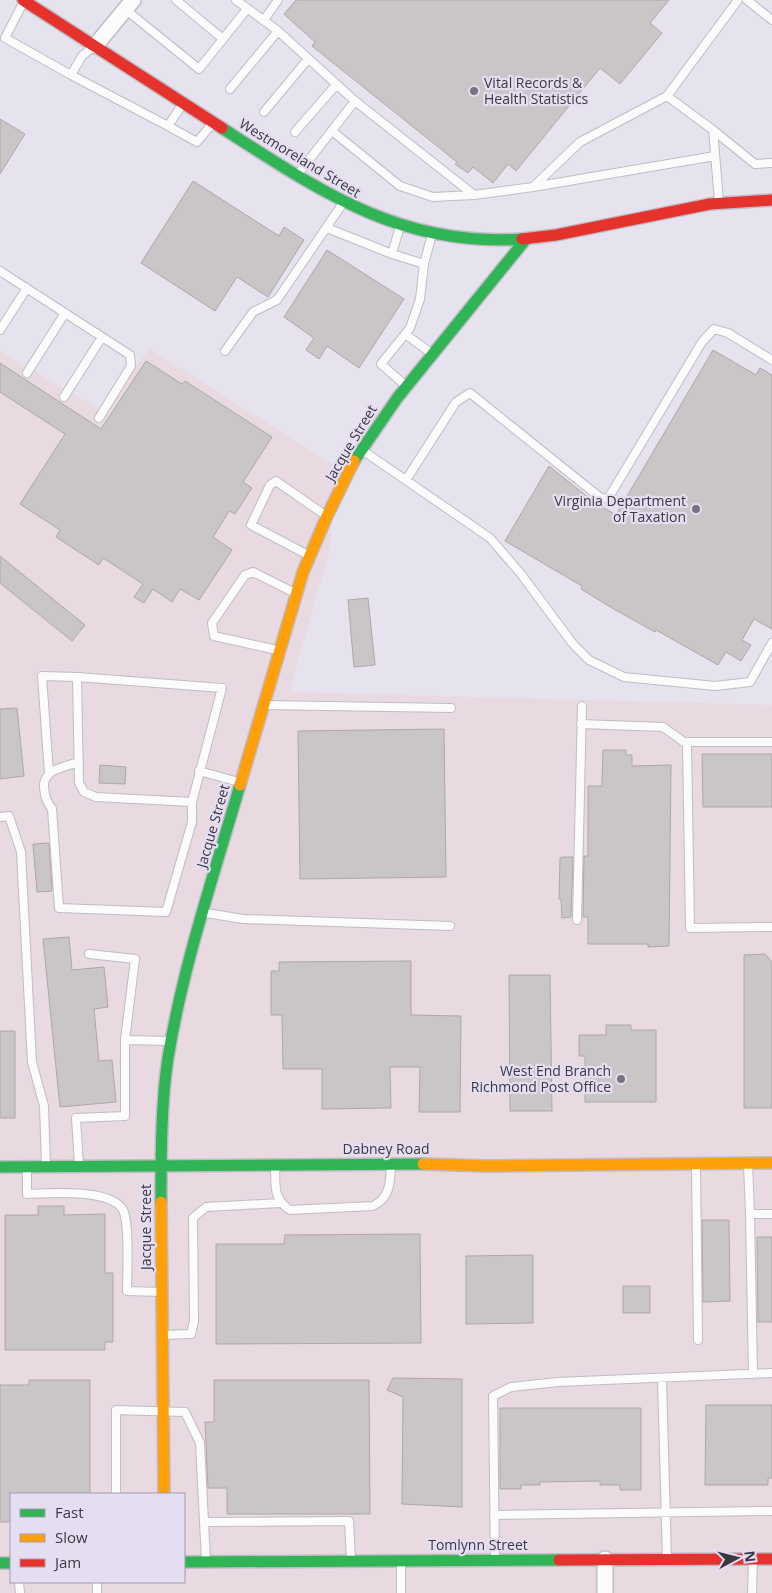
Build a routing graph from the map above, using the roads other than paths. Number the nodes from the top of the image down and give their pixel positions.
1 (24, 0) edge
2 (176, 0) edge
3 (236, 0) edge
4 (278, 0) edge
5 (738, 0) edge
6 (747, 0) edge
7 (129, 5) edge
8 (247, 8) junction
9 (264, 20) junction
10 (772, 20) edge
11 (278, 31) junction
12 (223, 39) junction
13 (95, 46) junction
14 (308, 59) junction
15 (71, 75) junction
16 (336, 85) junction
17 (230, 89) dead end
18 (667, 96) junction
19 (355, 101) junction
20 (183, 104) junction
21 (264, 112) dead end
22 (213, 123) junction
23 (168, 126) junction
24 (713, 130) junction
25 (332, 131) junction
26 (295, 132) dead end
27 (715, 156) junction
28 (772, 163) edge
29 (296, 176) junction
30 (533, 187) junction
31 (474, 195) junction
32 (772, 200) edge
33 (343, 203) junction
34 (720, 203) junction
35 (400, 226) junction
36 (328, 228) junction
37 (433, 234) junction
38 (526, 239) junction
39 (392, 254) junction
40 (424, 264) junction
41 (0, 271) edge
42 (27, 288) junction
43 (65, 313) junction
44 (0, 330) edge
45 (405, 334) junction
46 (102, 337) junction
47 (225, 351) dead end
48 (433, 354) junction
49 (772, 360) edge
50 (27, 373) dead end
51 (407, 386) junction
52 (64, 396) dead end
53 (99, 418) dead end
54 (362, 450) junction
55 (406, 480) junction
56 (327, 516) junction
57 (310, 556) junction
58 (297, 594) junction
59 (772, 643) edge
60 (279, 651) junction
61 (77, 676) junction
62 (263, 705) junction
63 (582, 706) dead end
64 (452, 708) dead end
65 (581, 724) junction
66 (687, 742) junction
67 (772, 742) edge
68 (79, 762) junction
69 (199, 771) junction
70 (48, 773) junction
71 (241, 782) junction
72 (192, 802) junction
73 (0, 817) edge
74 (204, 913) junction
75 (577, 920) dead end
76 (450, 926) dead end
77 (772, 927) edge
78 (89, 954) dead end
79 (125, 1040) junction
80 (171, 1042) junction
81 (392, 1163) junction
82 (772, 1163) edge
83 (696, 1164) junction
84 (748, 1164) junction
85 (276, 1165) junction
86 (79, 1166) junction
87 (161, 1166) junction
88 (0, 1167) edge
89 (27, 1167) junction
90 (46, 1167) junction
91 (280, 1203) junction
92 (750, 1214) junction
93 (772, 1214) edge
94 (161, 1292) junction
95 (161, 1335) junction
96 (698, 1340) dead end
97 (753, 1374) junction
98 (772, 1374) edge
99 (662, 1378) junction
100 (163, 1412) junction
101 (116, 1493) edge
102 (164, 1493) edge
103 (666, 1511) junction
104 (772, 1511) edge
105 (494, 1515) junction
106 (204, 1522) junction
107 (605, 1559) junction
108 (667, 1559) junction
109 (753, 1559) junction
110 (772, 1559) edge
111 (351, 1560) junction
112 (401, 1560) junction
113 (495, 1560) junction
114 (185, 1562) edge
115 (206, 1562) junction
116 (401, 1593) edge
117 (605, 1593) edge
118 (752, 1593) edge

1 - 13 street, Westmoreland Street
1 - 15 lane
2 - 12 lane
3 - 8 lane
4 - 9 lane
5 - 18 lane
6 - 10 lane
7 - 12 lane
7 - 13 street
8 - 9 lane
8 - 12 lane
9 - 11 lane
11 - 14 lane
11 - 17 lane
13 - 15 lane
13 - 20 street, Westmoreland Street
14 - 16 lane
14 - 21 lane
15 - 23 lane
16 - 19 lane
16 - 26 lane
18 - 24 lane
18 - 30 lane
19 - 25 lane
19 - 31 lane
20 - 22 street, Westmoreland Street
20 - 23 lane
22 - 23 lane
22 - 29 street, Westmoreland Street
24 - 27 lane
24 - 28 lane
25 - 29 lane
25 - 31 lane
27 - 30 lane
27 - 34 lane
29 - 33 street, Westmoreland Street
30 - 31 lane
32 - 34 street, Westmoreland Street
33 - 35 street, Westmoreland Street
33 - 36 lane
34 - 38 street, Westmoreland Street
35 - 37 street, Westmoreland Street
35 - 39 lane
36 - 39 lane
36 - 47 lane
37 - 38 street, Westmoreland Street
37 - 40 lane
38 - 48 street, Jacque Street
39 - 40 lane
40 - 45 lane
41 - 42 lane
42 - 43 lane
42 - 44 lane
43 - 46 lane
43 - 50 lane
45 - 48 lane
45 - 51 lane
46 - 52 lane
46 - 53 lane
48 - 51 street, Jacque Street
49 - 55 lane
51 - 54 street, Jacque Street
54 - 55 lane
54 - 56 street, Jacque Street
55 - 59 lane
56 - 57 street, Jacque Street
56 - 57 lane
57 - 58 street, Jacque Street
58 - 60 street, Jacque Street
58 - 60 lane
60 - 62 street, Jacque Street
61 - 68 lane
61 - 69 lane
61 - 70 lane
62 - 64 lane
62 - 71 street, Jacque Street
63 - 65 lane
65 - 66 lane
65 - 75 lane
66 - 67 lane
66 - 77 lane
68 - 70 lane
68 - 72 lane
69 - 71 lane
69 - 72 lane
70 - 72 lane
71 - 74 street, Jacque Street
73 - 90 lane
74 - 76 lane
74 - 80 street, Jacque Street
78 - 79 lane
79 - 80 lane
79 - 86 lane
80 - 87 street, Jacque Street
81 - 83 street, Dabney Road
81 - 85 street, Dabney Road
81 - 91 lane
82 - 84 street, Dabney Road
83 - 84 street, Dabney Road
83 - 96 lane
84 - 92 lane
85 - 87 street, Dabney Road
85 - 91 lane
86 - 87 street, Dabney Road
86 - 90 street, Dabney Road
87 - 94 street, Jacque Street
88 - 89 street, Dabney Road
89 - 90 street, Dabney Road
89 - 94 lane
91 - 95 lane
92 - 93 lane
92 - 97 lane
94 - 95 street, Jacque Street
95 - 100 street, Jacque Street
97 - 98 lane
97 - 99 lane
99 - 103 lane
99 - 105 lane
100 - 101 lane
100 - 102 street, Jacque Street
100 - 106 lane
103 - 104 lane
103 - 105 lane
103 - 108 lane
105 - 113 lane
106 - 111 lane
106 - 115 lane
107 - 108 street, Tomlynn Street
107 - 113 street, Tomlynn Street
107 - 117 street
108 - 109 street, Tomlynn Street
109 - 110 street, Tomlynn Street
109 - 118 lane
111 - 112 street, Tomlynn Street
111 - 115 street, Tomlynn Street
112 - 113 street, Tomlynn Street
112 - 116 lane
114 - 115 street, Tomlynn Street

